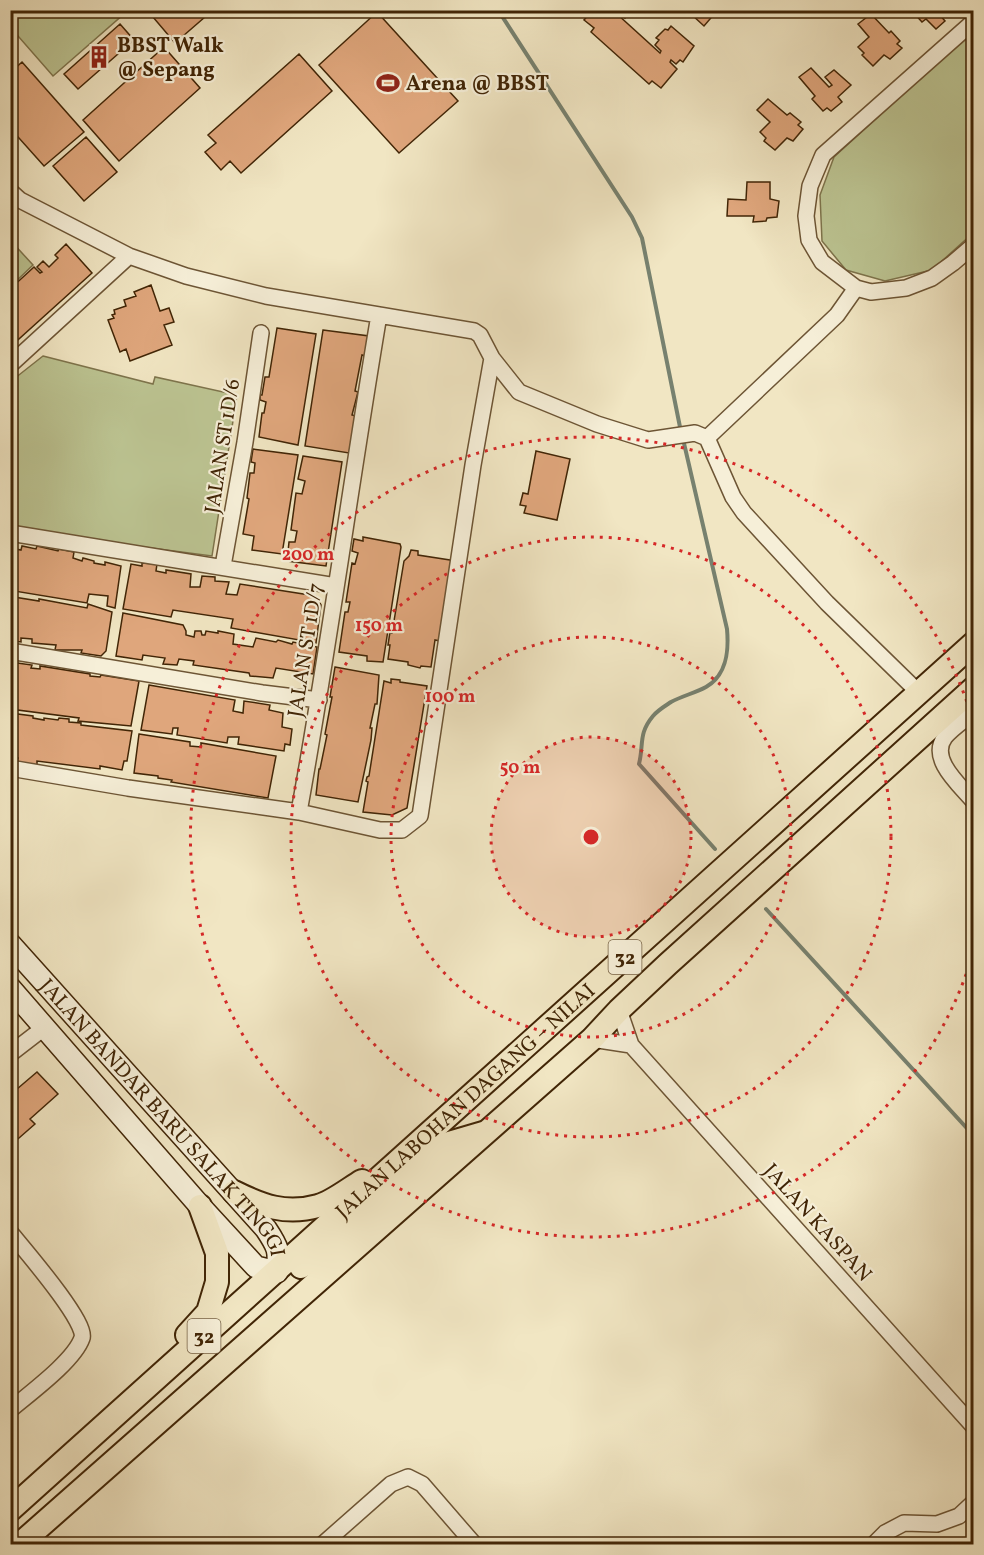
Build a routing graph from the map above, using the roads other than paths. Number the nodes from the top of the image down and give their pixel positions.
1 (974, 21) edge
2 (14, 200) edge
3 (974, 245) edge
4 (129, 256) junction
5 (856, 288) junction
6 (379, 315) junction
7 (261, 333) dead end
8 (492, 358) junction
9 (10, 365) edge
10 (707, 438) junction
11 (10, 533) edge
12 (223, 566) junction
13 (336, 586) junction
14 (974, 643) edge
15 (10, 651) edge
16 (911, 686) dead end
17 (974, 688) edge
18 (319, 700) junction
19 (974, 712) edge
20 (10, 768) edge
21 (974, 802) edge
22 (299, 812) junction
23 (10, 944) edge
24 (10, 988) edge
25 (619, 1010) junction
26 (45, 1026) junction
27 (592, 1039) junction
28 (631, 1045) junction
29 (10, 1054) edge
30 (145, 1094) junction
31 (120, 1113) junction
32 (436, 1127) junction
33 (490, 1131) junction
34 (234, 1192) junction
35 (200, 1206) junction
36 (10, 1232) edge
37 (276, 1272) junction
38 (132, 1400) junction
39 (10, 1410) edge
40 (974, 1426) edge
41 (145, 1432) junction
42 (974, 1502) edge
43 (10, 1510) edge
44 (20, 1545) edge
45 (323, 1545) edge
46 (474, 1545) edge
47 (874, 1545) edge

1 - 5 street
2 - 4 street
3 - 5 street
4 - 6 street
4 - 9 street
5 - 10 street
6 - 8 street
6 - 13 street, JALAN ST 1D/7
7 - 12 street, JALAN ST 1D/6
8 - 10 street
8 - 22 street
10 - 16 street
11 - 12 street
12 - 13 street
13 - 18 street, JALAN ST 1D/7
14 - 32 main road, JALAN LABOHAN DAGANG ‒ NILAI / 32
15 - 18 street
17 - 25 main road, JALAN LABOHAN DAGANG ‒ NILAI / 32
18 - 22 street, JALAN ST 1D/7
19 - 21 street
20 - 22 street
23 - 30 main road, JALAN BANDAR BARU SALAK TINGGI
24 - 26 main road
25 - 27 main road, JALAN LABOHAN DAGANG ‒ NILAI / 32
25 - 28 street
26 - 29 street
26 - 31 main road
27 - 28 street
27 - 33 main road, JALAN LABOHAN DAGANG ‒ NILAI / 32
28 - 40 street, JALAN KASPAN
30 - 31 main road
30 - 34 main road, JALAN BANDAR BARU SALAK TINGGI
31 - 35 main road
32 - 34 main road
32 - 37 main road, JALAN LABOHAN DAGANG ‒ NILAI / 32
33 - 37 main road
33 - 41 main road, JALAN LABOHAN DAGANG ‒ NILAI / 32
34 - 37 main road, JALAN BANDAR BARU SALAK TINGGI
35 - 37 main road
35 - 38 main road
36 - 39 street
37 - 38 main road, JALAN LABOHAN DAGANG ‒ NILAI / 32
37 - 41 main road
38 - 43 main road, JALAN LABOHAN DAGANG ‒ NILAI / 32
41 - 44 main road, JALAN LABOHAN DAGANG ‒ NILAI / 32
42 - 47 street
45 - 46 street

